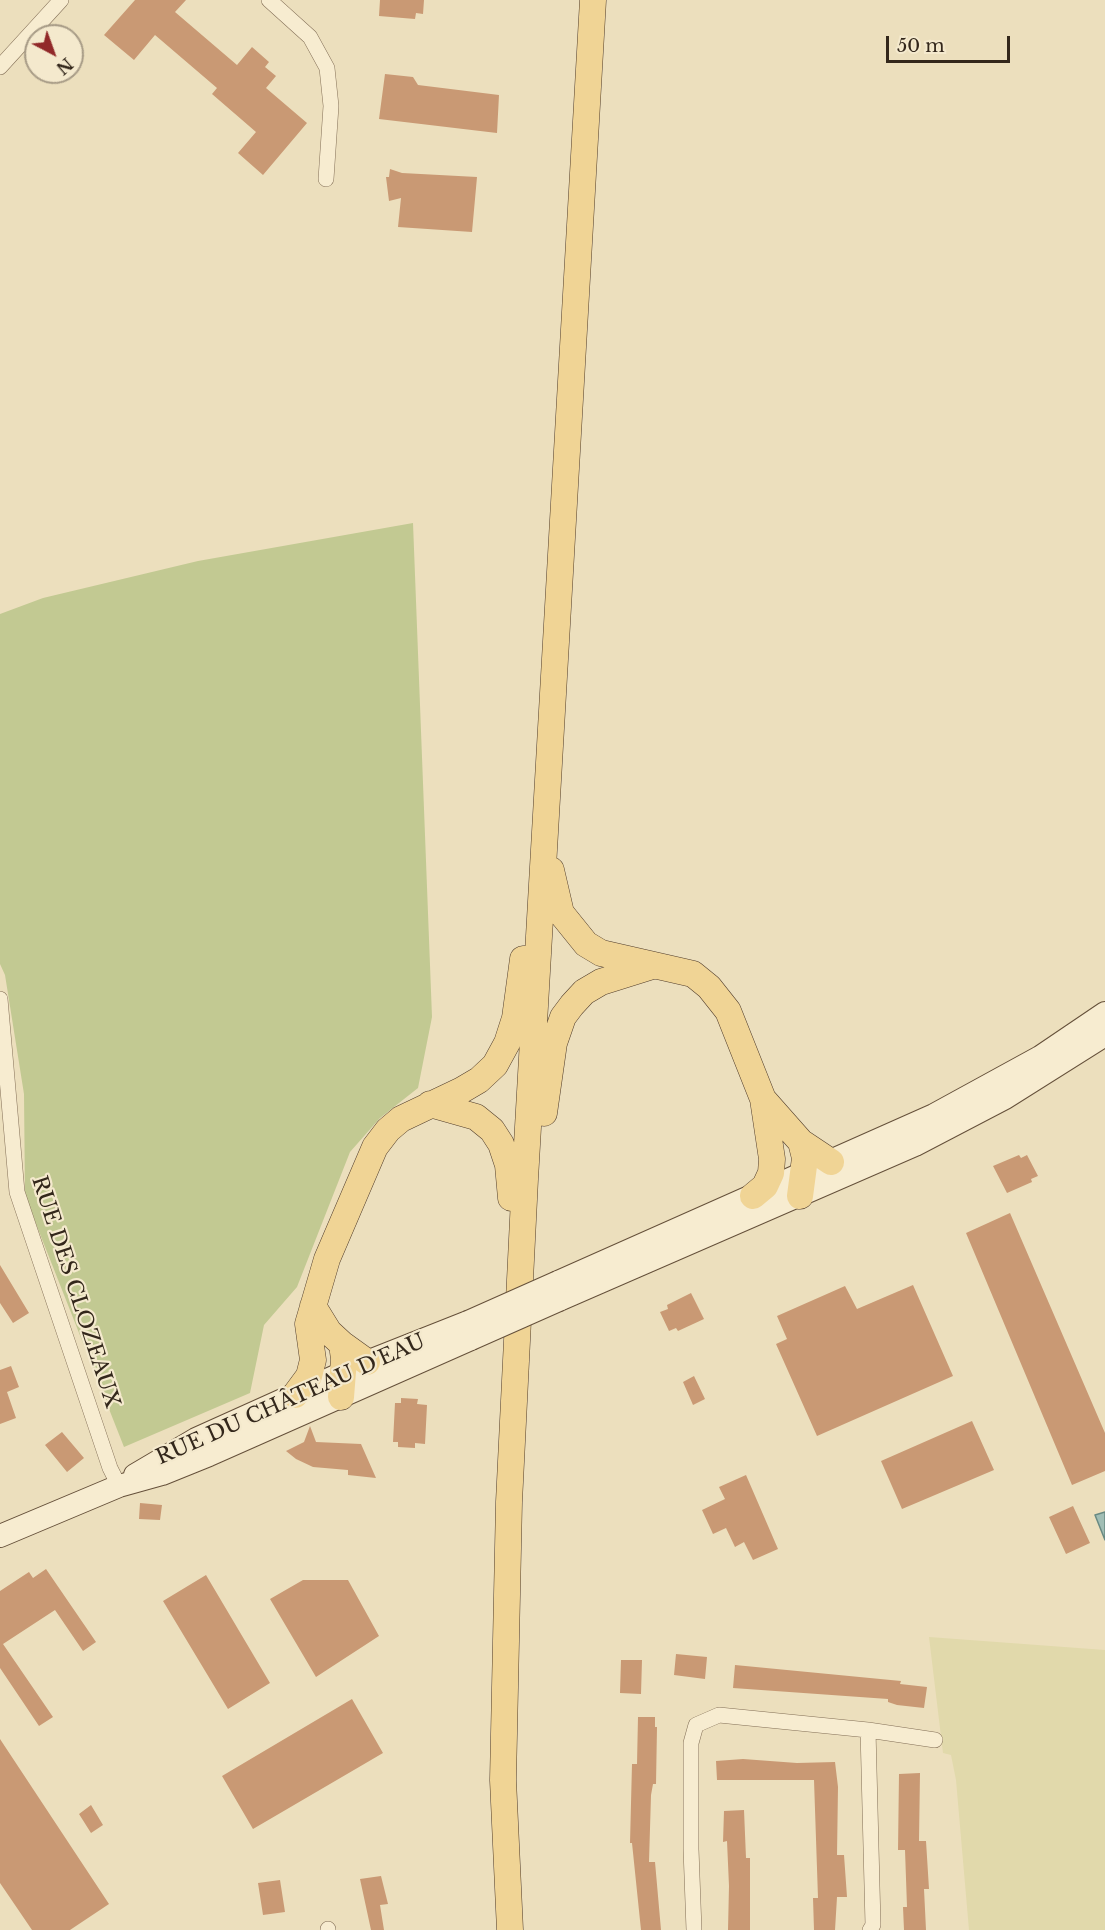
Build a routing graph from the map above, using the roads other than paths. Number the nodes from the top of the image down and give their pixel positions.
1 (61, 0) edge
2 (269, 0) edge
3 (593, 0) edge
4 (0, 67) edge
5 (326, 178) dead end
6 (545, 844) junction
7 (539, 935) junction
8 (655, 965) junction
9 (0, 999) edge
10 (1105, 1013) edge
11 (1105, 1035) edge
12 (763, 1099) junction
13 (430, 1104) junction
14 (801, 1143) junction
15 (772, 1159) junction
16 (831, 1162) junction
17 (6, 1163) edge
18 (525, 1179) junction
19 (796, 1184) junction
20 (753, 1196) junction
21 (523, 1233) junction
22 (559, 1291) junction
23 (313, 1306) junction
24 (469, 1331) junction
25 (342, 1344) junction
26 (367, 1362) junction
27 (330, 1378) junction
28 (295, 1395) joint
29 (119, 1486) junction
30 (0, 1536) edge
31 (868, 1730) junction
32 (935, 1740) dead end
33 (510, 1930) edge
34 (694, 1930) edge
35 (870, 1930) edge

1 - 4 street
2 - 5 street
3 - 6 main road
6 - 7 main road
6 - 8 main road
7 - 13 main road
7 - 18 main road
8 - 12 main road
8 - 18 main road
9 - 17 street, RUE DES CLOZEAUX
10 - 16 main road
11 - 19 main road
12 - 14 main road
12 - 15 main road
13 - 21 main road
13 - 23 main road
14 - 16 main road
14 - 19 main road
15 - 19 main road
15 - 20 main road
16 - 19 main road
17 - 29 street, RUE DES CLOZEAUX
18 - 21 main road
19 - 20 main road
19 - 22 main road
20 - 22 main road
21 - 33 main road
22 - 24 main road, bridge
23 - 25 main road
23 - 27 main road
24 - 26 main road, RUE DU CHÂTEAU D'EAU
24 - 27 main road, RUE DU CHÂTEAU D'EAU
25 - 26 main road
25 - 27 main road
26 - 27 main road, RUE DU CHÂTEAU D'EAU
27 - 28 main road
27 - 29 main road, RUE DU CHÂTEAU D'EAU
28 - 29 main road, RUE DU CHÂTEAU D'EAU
29 - 30 main road, RUE DU CHÂTEAU D'EAU
31 - 32 street
31 - 34 street
31 - 35 street

